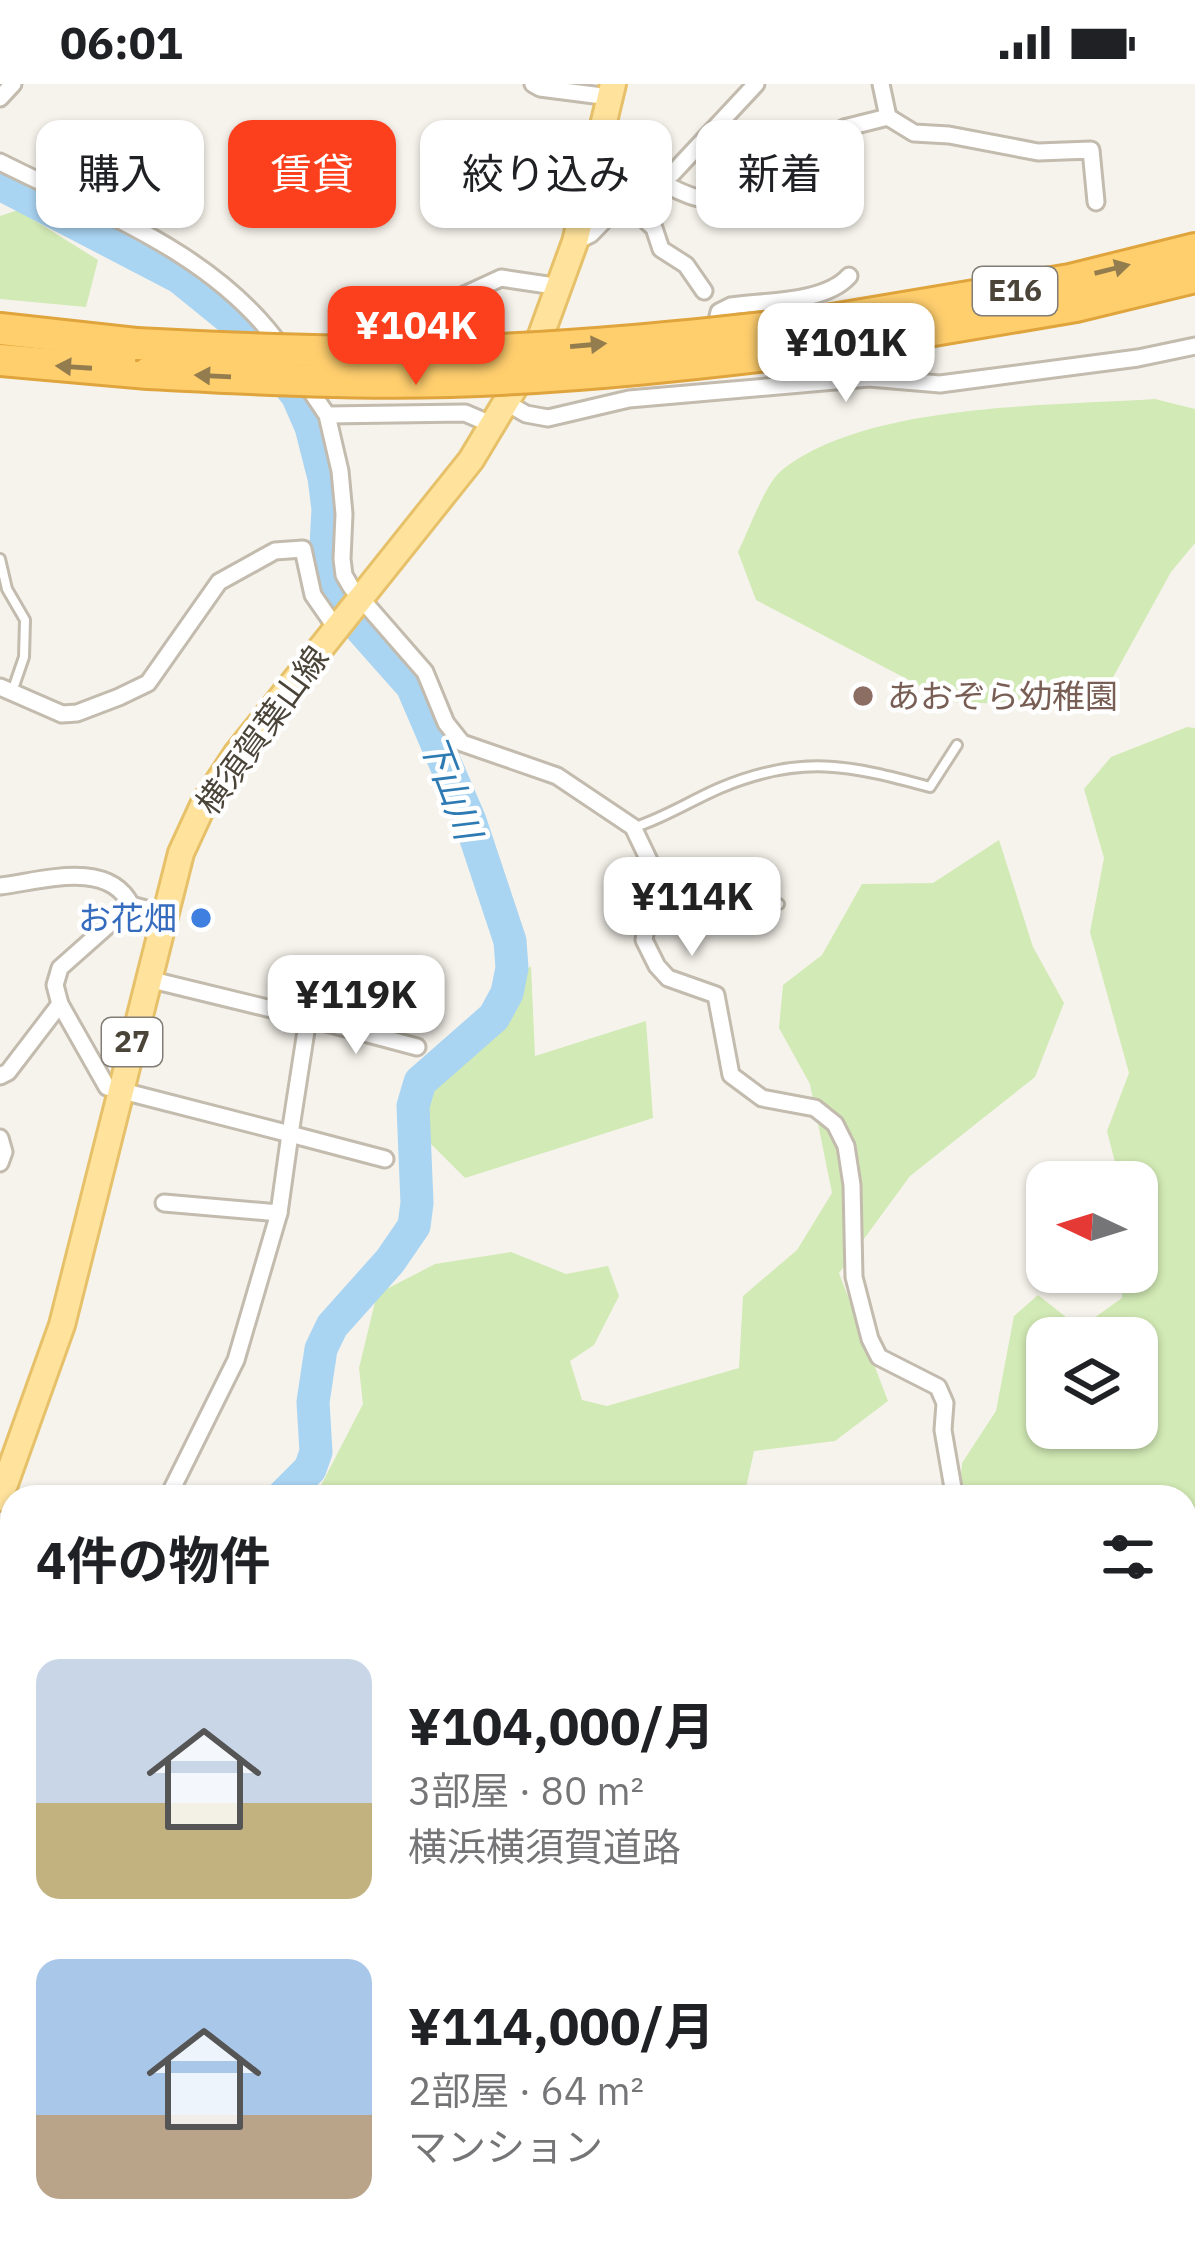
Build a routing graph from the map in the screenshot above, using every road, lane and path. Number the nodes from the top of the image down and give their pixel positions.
1 (13, 84) edge
2 (533, 84) edge
3 (756, 84) edge
4 (881, 84) edge
5 (611, 90) edge
6 (0, 98) edge
7 (888, 117) junction
8 (864, 125) edge
9 (0, 161) edge
10 (672, 171) edge
11 (1096, 202) dead end
12 (596, 228) edge
13 (654, 228) edge
14 (575, 242) junction
15 (1195, 249) edge
16 (849, 276) dead end
17 (1195, 277) edge
18 (561, 287) junction
19 (704, 291) dead end
20 (0, 329) edge
21 (832, 334) junction
22 (1195, 346) edge
23 (0, 360) edge
24 (298, 372) junction
25 (710, 390) junction
26 (507, 403) junction
27 (327, 415) junction
28 (493, 425) junction
29 (0, 559) edge
30 (348, 614) junction
31 (6, 688) edge
32 (957, 745) dead end
33 (633, 827) junction
34 (655, 873) junction
35 (0, 886) edge
36 (779, 904) dead end
37 (131, 905) junction
38 (164, 914) junction
39 (148, 979) junction
40 (60, 1004) junction
41 (308, 1018) junction
42 (417, 1047) dead end
43 (0, 1076) edge
44 (119, 1092) junction
45 (290, 1134) junction
46 (0, 1138) edge
47 (385, 1159) dead end
48 (0, 1163) edge
49 (164, 1203) dead end
50 (279, 1214) junction
51 (5, 1485) edge
52 (174, 1485) edge
53 (952, 1485) edge

1 - 6 street
2 - 5 street
3 - 10 street
4 - 7 street
5 - 14 main road, 横須賀葉山線 / 27
7 - 8 street
7 - 11 street
9 - 24 street
12 - 14 street
13 - 19 street
14 - 18 main road, 横須賀葉山線 / 27
21 -> 15 highway, E16
16 - 25 street
17 - 21 highway, E16
18 - 24 street
18 - 26 main road, 横須賀葉山線 / 27
20 -> 21 highway, E16, bridge
21 -> 23 highway, E16, bridge
22 - 25 street
24 - 27 street
25 - 26 street
26 - 28 main road, 横須賀葉山線 / 27
27 - 28 street
27 - 30 street
28 - 30 main road, 横須賀葉山線 / 27
29 - 31 lane
30 - 31 street
30 - 33 street
30 - 38 main road, 横須賀葉山線 / 27
32 - 33 lane
33 - 34 street
34 - 36 lane
34 - 53 street
35 - 37 street
37 - 38 street
37 - 40 street
38 - 39 main road, 横須賀葉山線 / 27
39 - 41 street
39 - 44 main road, 横須賀葉山線 / 27
40 - 43 street
40 - 44 street
41 - 42 street
41 - 45 street
44 - 45 street
44 - 51 main road, 横須賀葉山線 / 27
45 - 47 street
45 - 50 street
46 - 48 street
49 - 50 street
50 - 52 street

